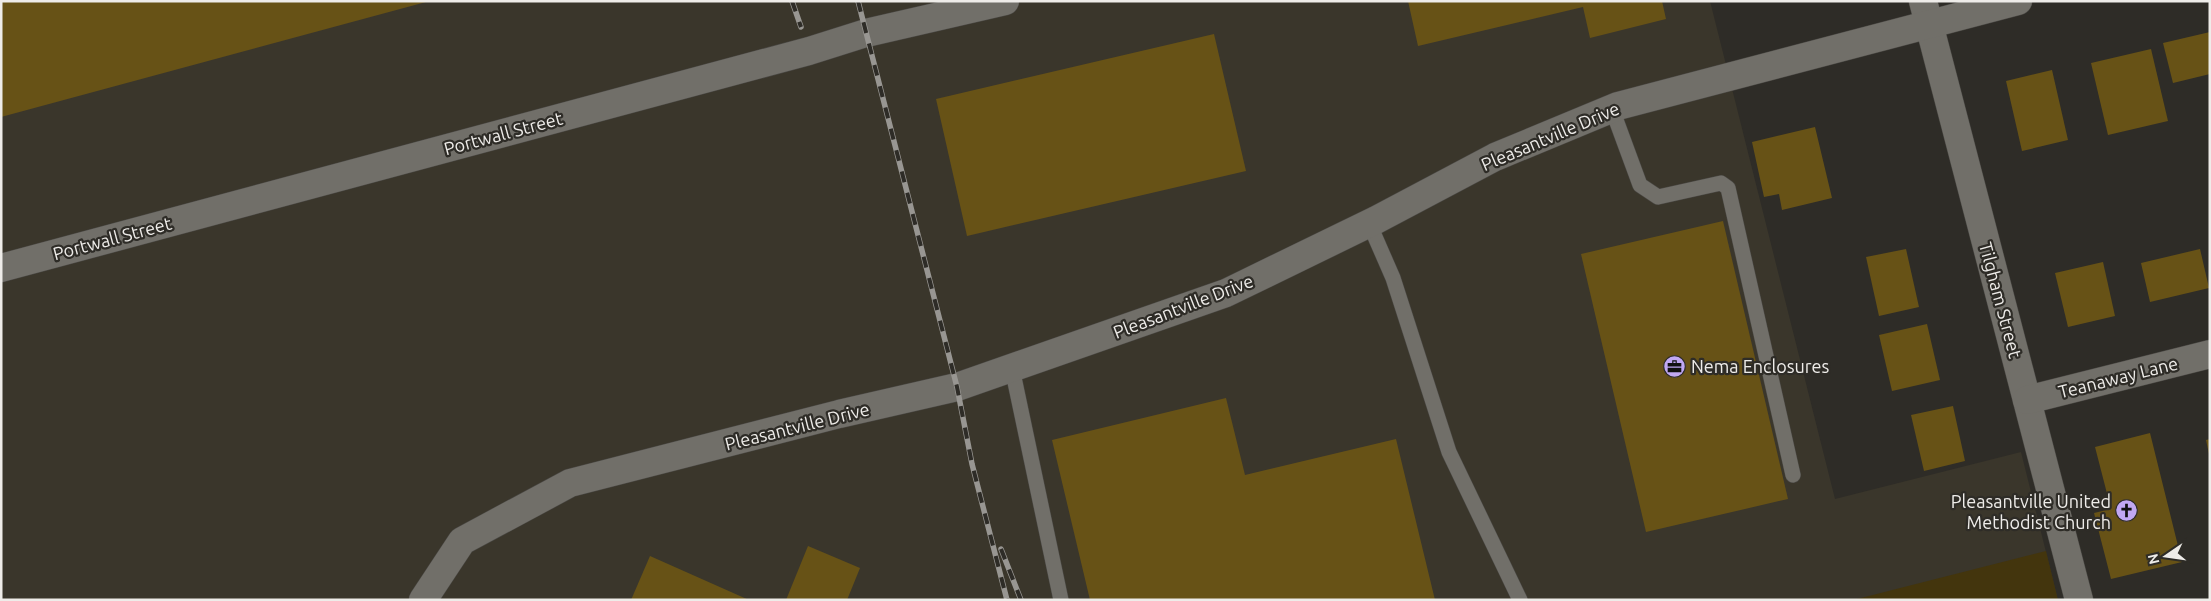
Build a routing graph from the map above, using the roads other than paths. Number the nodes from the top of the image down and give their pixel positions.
1 (1005, 1) edge
2 (2018, 1) edge
3 (1926, 12) edge
4 (1612, 109) junction
5 (1369, 223) junction
6 (1, 268) edge
7 (2210, 354) edge
8 (1012, 368) junction
9 (2027, 400) junction
10 (1794, 475) dead end
11 (423, 600) edge
12 (1061, 600) edge
13 (1520, 600) edge
14 (2079, 600) edge

1 - 6 street, Portwall Street
2 - 3 street, Pleasantville Drive
3 - 4 street, Pleasantville Drive
3 - 9 street, Tilgham Street
4 - 5 street, Pleasantville Drive
4 - 10 lane
5 - 8 street, Pleasantville Drive
5 - 13 lane
7 - 9 street, Teanaway Lane
8 - 11 street, Pleasantville Drive
8 - 12 lane
9 - 14 street, Tilgham Street

